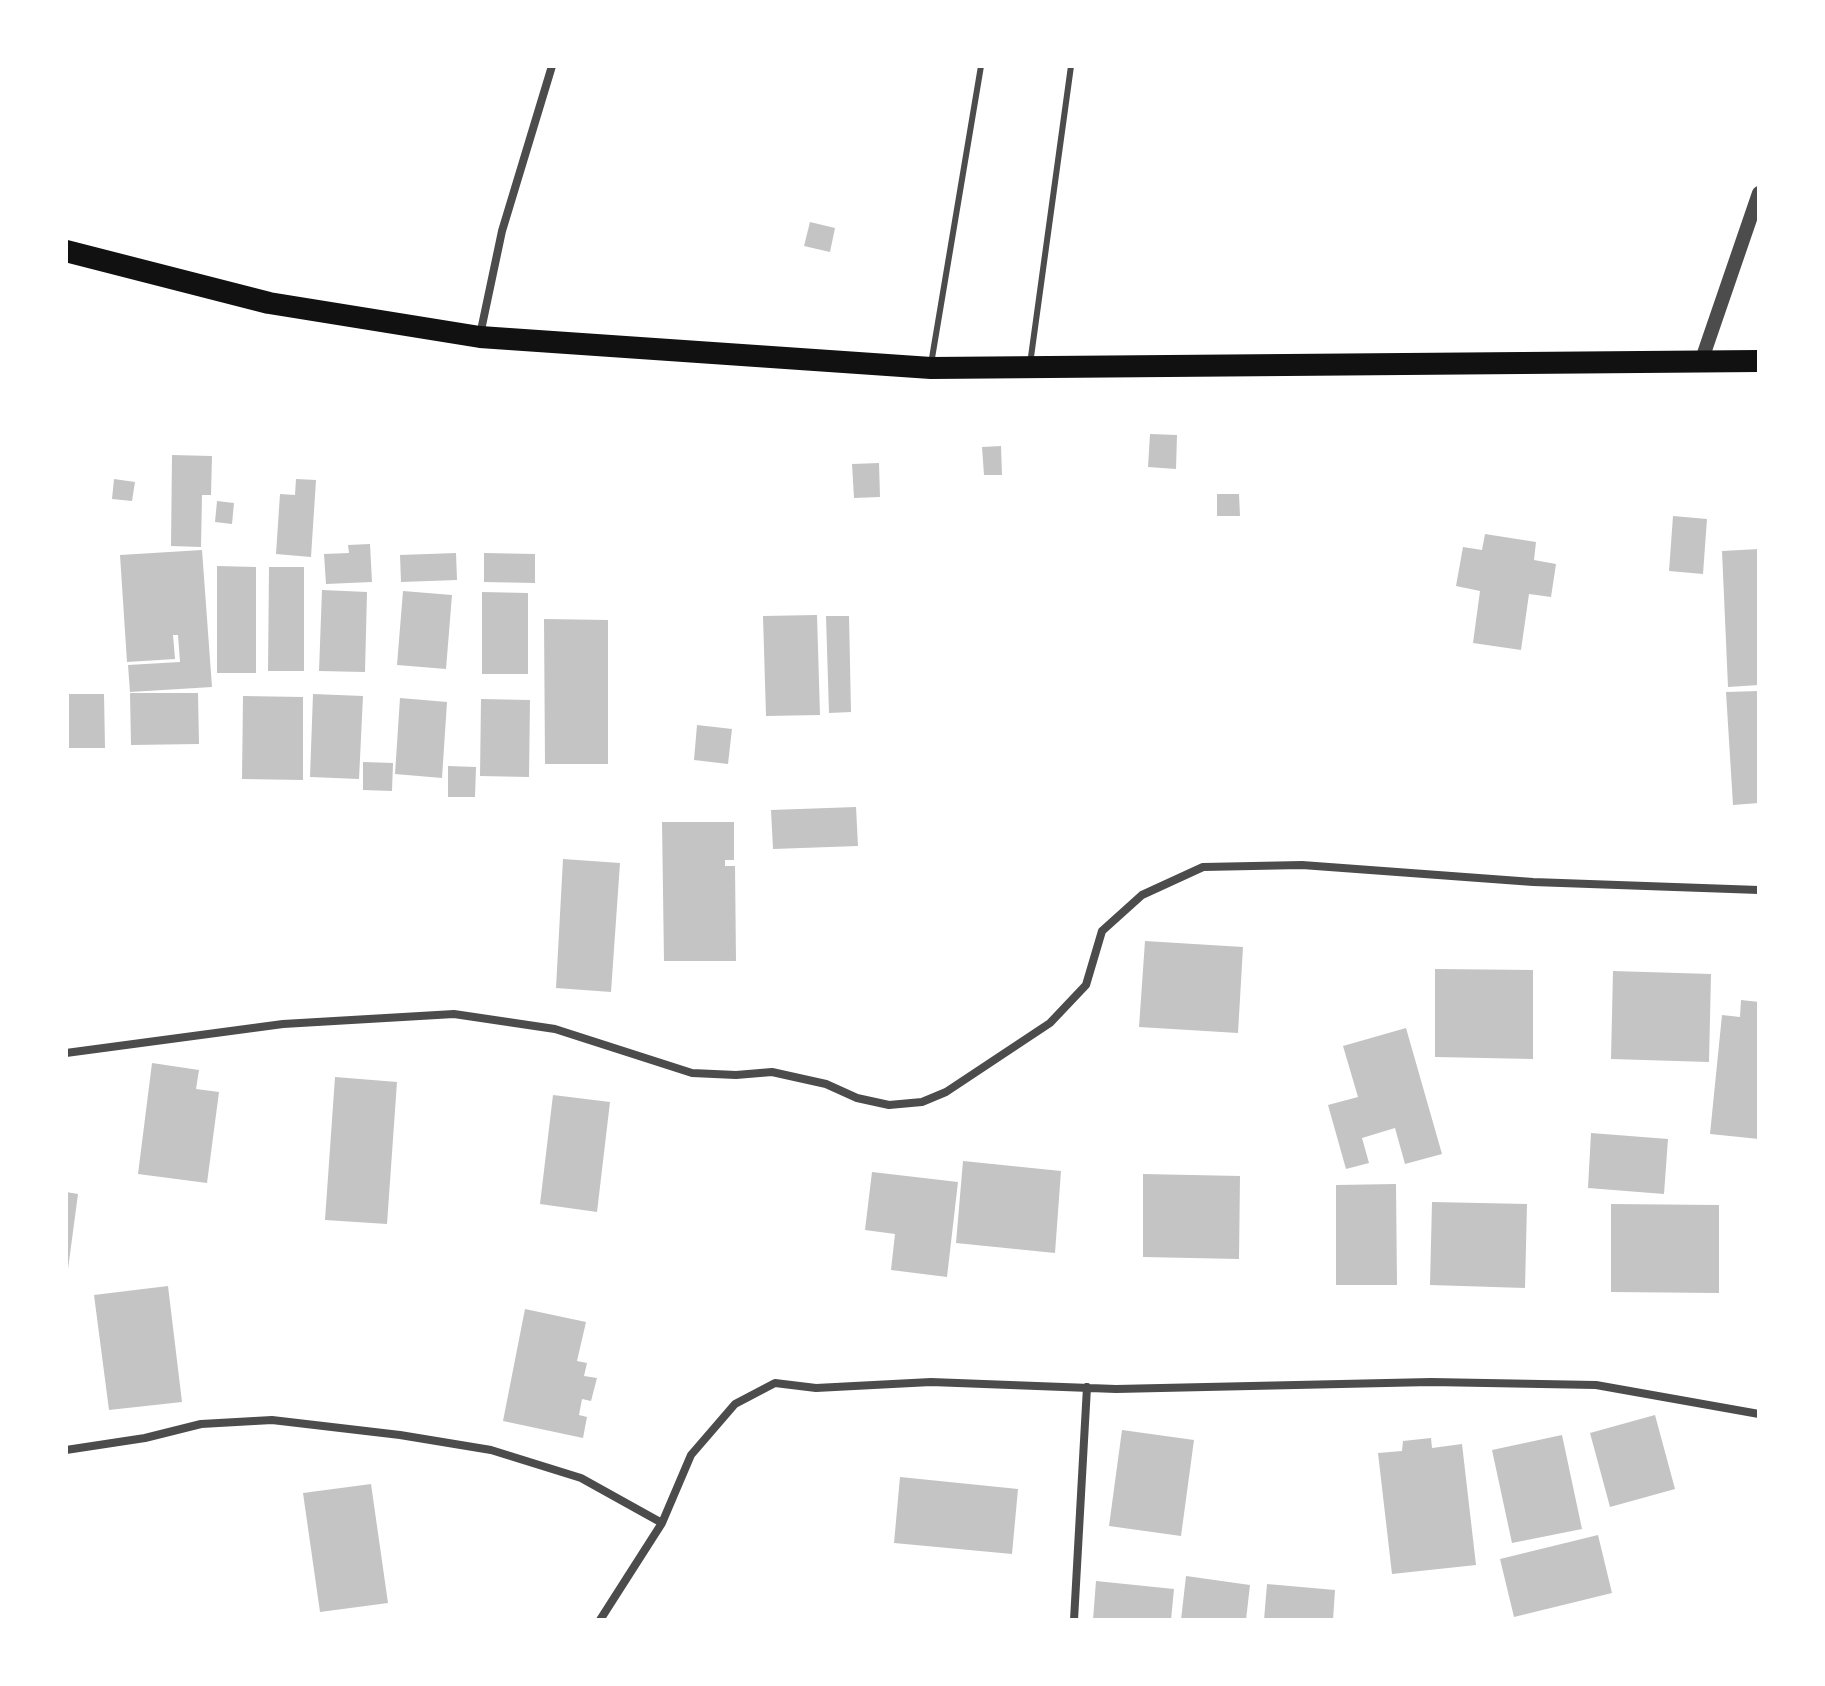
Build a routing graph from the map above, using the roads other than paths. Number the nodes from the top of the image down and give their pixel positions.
1 (552, 66) edge
2 (981, 66) edge
3 (1071, 66) edge
4 (1759, 193) edge
5 (66, 251) edge
6 (480, 337) junction
7 (1759, 361) edge
8 (1701, 362) junction
9 (931, 368) junction
10 (1030, 368) junction
11 (1759, 890) edge
12 (66, 1053) edge
13 (1087, 1387) junction
14 (1759, 1414) edge
15 (66, 1450) edge
16 (662, 1523) junction
17 (600, 1620) edge
18 (1074, 1620) edge

1 - 6 street
2 - 9 lane
3 - 10 lane
4 - 8 street
5 - 6 highway
6 - 9 highway
7 - 8 highway
8 - 10 highway
9 - 10 highway
11 - 12 street
13 - 14 street
13 - 16 street
13 - 18 street
15 - 16 street
16 - 17 street

